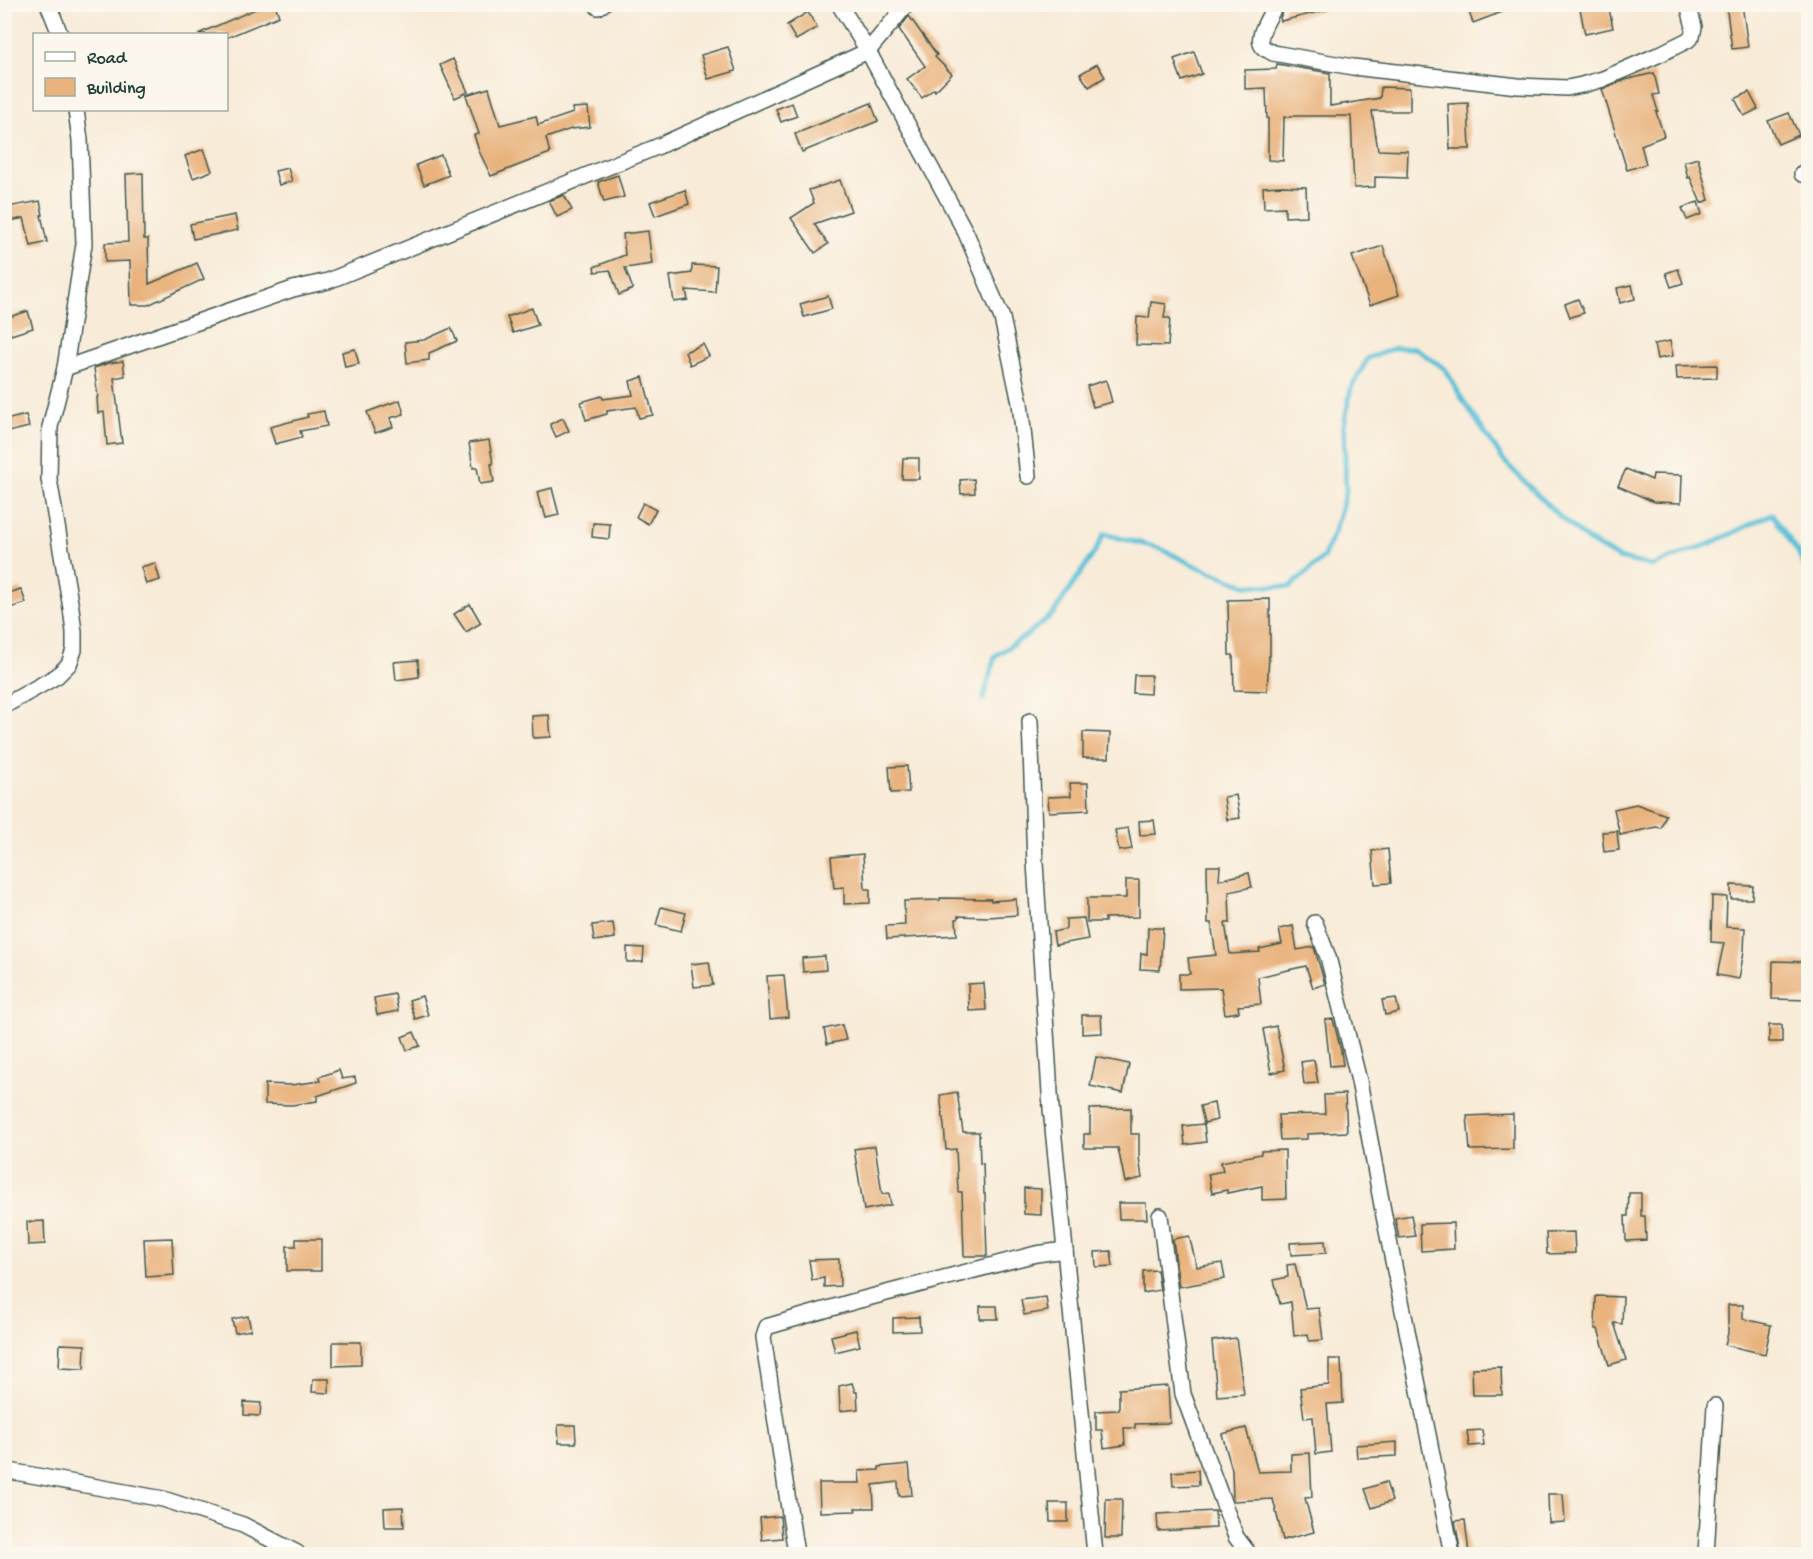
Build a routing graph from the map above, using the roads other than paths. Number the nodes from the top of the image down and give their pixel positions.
1 (48, 4) edge
2 (839, 4) edge
3 (907, 4) edge
4 (1276, 4) edge
5 (1688, 4) edge
6 (60, 33) edge
7 (868, 51) junction
8 (76, 111) edge
9 (65, 368) junction
10 (1028, 476) dead end
11 (4, 706) edge
12 (1030, 721) dead end
13 (1315, 923) dead end
14 (1161, 1216) dead end
15 (1065, 1250) junction
16 (1715, 1406) dead end
17 (4, 1470) edge
18 (297, 1553) edge
19 (796, 1554) edge
20 (1095, 1554) edge
21 (1249, 1554) edge
22 (1452, 1554) edge
23 (1706, 1554) edge

1 - 6 street
2 - 7 street
3 - 7 street
4 - 5 street
7 - 9 street
7 - 10 street
8 - 9 street
9 - 11 street
12 - 15 street
13 - 22 street
14 - 21 street
15 - 19 street
15 - 20 street
16 - 23 street
17 - 18 street

